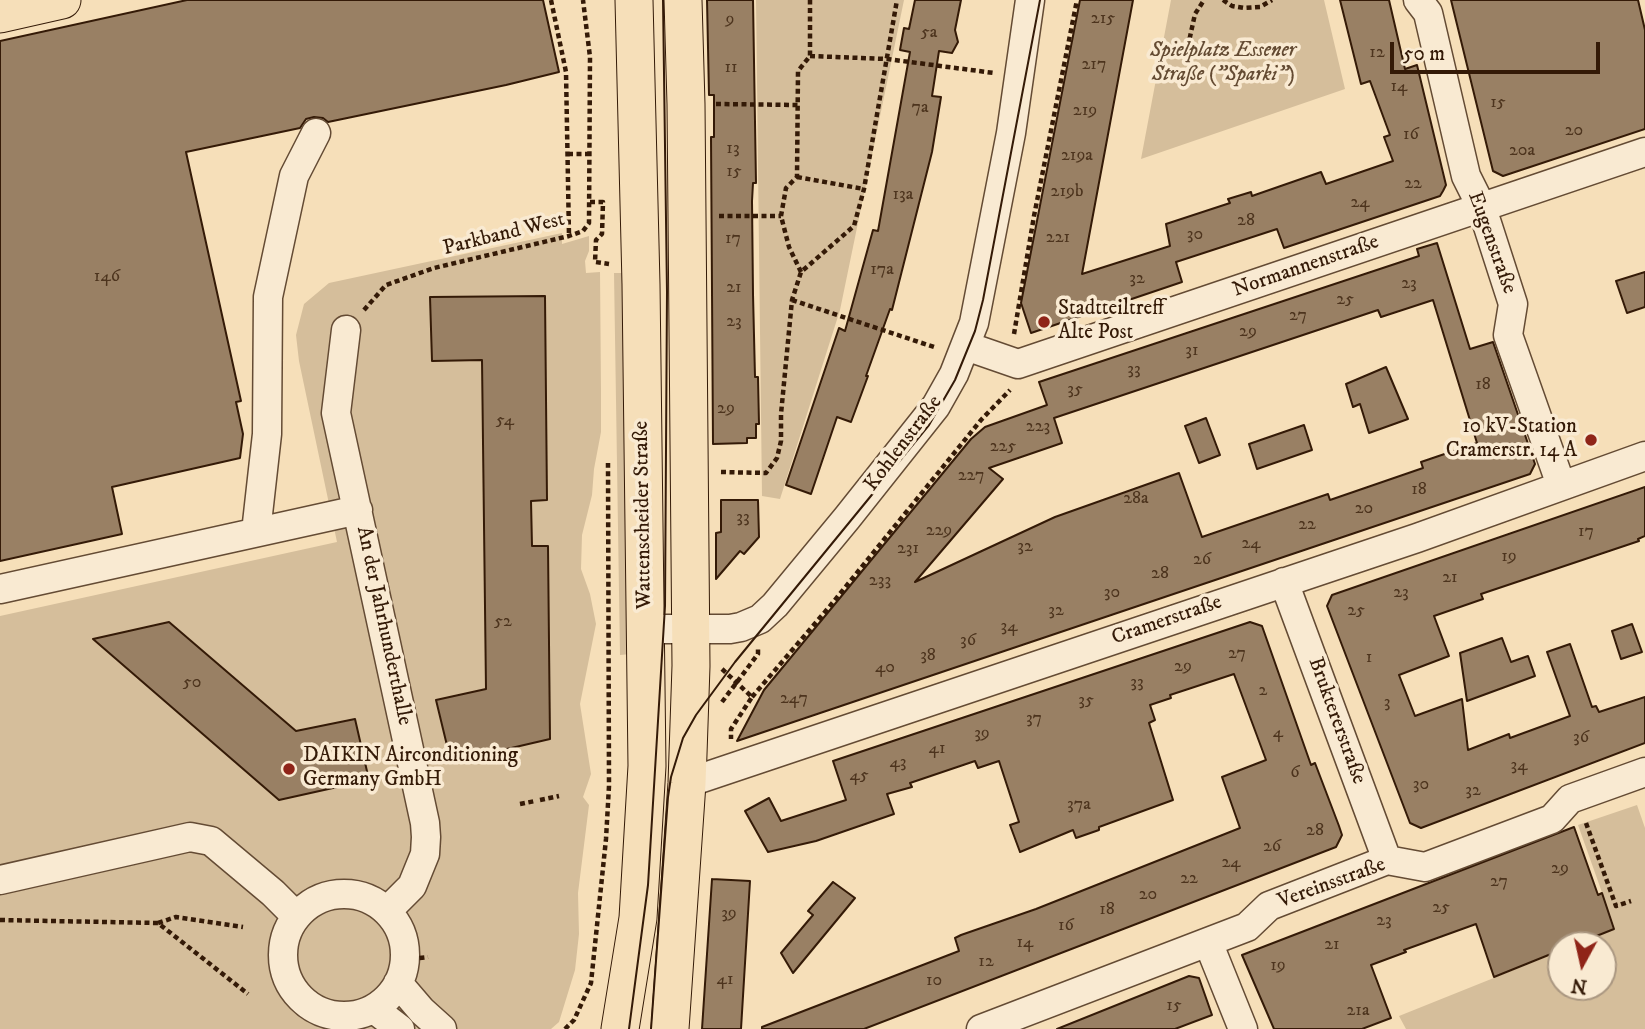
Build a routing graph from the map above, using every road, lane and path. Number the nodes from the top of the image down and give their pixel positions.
1 (62, 0) edge
2 (551, 0) edge
3 (583, 0) edge
4 (634, 0) edge
5 (683, 0) edge
6 (810, 0) edge
7 (897, 0) edge
8 (1030, 0) edge
9 (1204, 0) edge
10 (1223, 0) edge
11 (1272, 0) edge
12 (1418, 0) edge
13 (0, 14) edge
14 (1185, 55) dead end
15 (810, 56) junction
16 (887, 59) junction
17 (1018, 77) junction
18 (686, 104) junction
19 (799, 105) junction
20 (316, 133) dead end
21 (1645, 152) edge
22 (590, 153) junction
23 (568, 154) junction
24 (797, 177) junction
25 (864, 189) junction
26 (590, 202) junction
27 (1482, 208) junction
28 (687, 216) junction
29 (781, 216) junction
30 (569, 236) junction
31 (612, 265) dead end
32 (802, 272) junction
33 (792, 300) junction
34 (346, 330) joint
35 (964, 351) junction
36 (1645, 456) edge
37 (688, 471) junction
38 (1561, 485) junction
39 (358, 510) junction
40 (256, 532) junction
41 (1284, 582) junction
42 (0, 589) edge
43 (760, 619) junction
44 (645, 629) junction
45 (705, 629) junction
46 (609, 676) dead end
47 (736, 682) junction
48 (689, 728) junction
49 (730, 768) junction
50 (1645, 772) edge
51 (687, 783) junction
52 (559, 796) dead end
53 (1577, 796) junction
54 (520, 804) dead end
55 (1388, 860) junction
56 (0, 880) edge
57 (1630, 901) dead end
58 (387, 911) junction
59 (296, 916) junction
60 (0, 920) edge
61 (158, 923) junction
62 (243, 927) dead end
63 (1208, 942) junction
64 (410, 966) junction
65 (248, 994) dead end
66 (374, 1009) junction
67 (310, 1020) edge
68 (400, 1029) edge
69 (442, 1029) edge
70 (565, 1029) edge
71 (620, 1029) edge
72 (670, 1029) edge
73 (981, 1029) edge
74 (1243, 1029) edge

1 - 13 main road
2 - 23 path
3 - 22 path, Parkband West
4 - 44 main road, Wattenscheider Straße
5 - 18 main road
6 - 15 path
7 - 16 path
8 - 17 street, Kohlenstraße
9 - 14 path
10 - 11 path
12 - 27 street, Eugenstraße
15 - 16 path
15 - 19 path
16 - 17 path
16 - 25 path
17 - 35 street, Kohlenstraße
18 - 19 path
18 - 28 main road
19 - 24 path
20 - 40 street
21 - 27 street, Normannenstraße
22 - 23 path
22 - 26 path, Parkband West
23 - 30 path
24 - 25 path
24 - 29 path
25 - 32 path
26 - 30 path, Parkband West
26 - 31 path
27 - 35 street, Normannenstraße
27 - 38 street, Eugenstraße
28 - 29 path
28 - 37 main road
29 - 32 path
30 - 34 path, Parkband West
32 - 33 path
33 - 35 path
33 - 37 path
34 - 39 street, An der Jahrhunderthalle
35 - 43 street, Kohlenstraße
36 - 38 street, Cramerstraße
37 - 45 main road
38 - 41 street, Cramerstraße
39 - 40 street
39 - 58 street, An der Jahrhunderthalle
40 - 42 street
41 - 49 street, Cramerstraße
41 - 55 street, Bruktererstraße
43 - 45 street
43 - 47 path
44 - 45 street
44 - 71 main road, Wattenscheider Straße
45 - 47 path
45 - 48 main road
46 - 70 path
47 - 48 path
47 - 49 path
48 - 51 main road
49 - 51 street, Cramerstraße
50 - 53 street, Vereinsstraße
51 - 72 main road
52 - 54 path
53 - 55 street, Vereinsstraße
53 - 57 path
55 - 63 street, Vereinsstraße
56 - 59 street
58 - 59 street
58 - 64 street
59 - 67 street
60 - 61 path
61 - 62 path
61 - 65 path
63 - 73 street, Vereinsstraße
63 - 74 street
64 - 66 street
64 - 69 street
66 - 67 street
66 - 68 street

